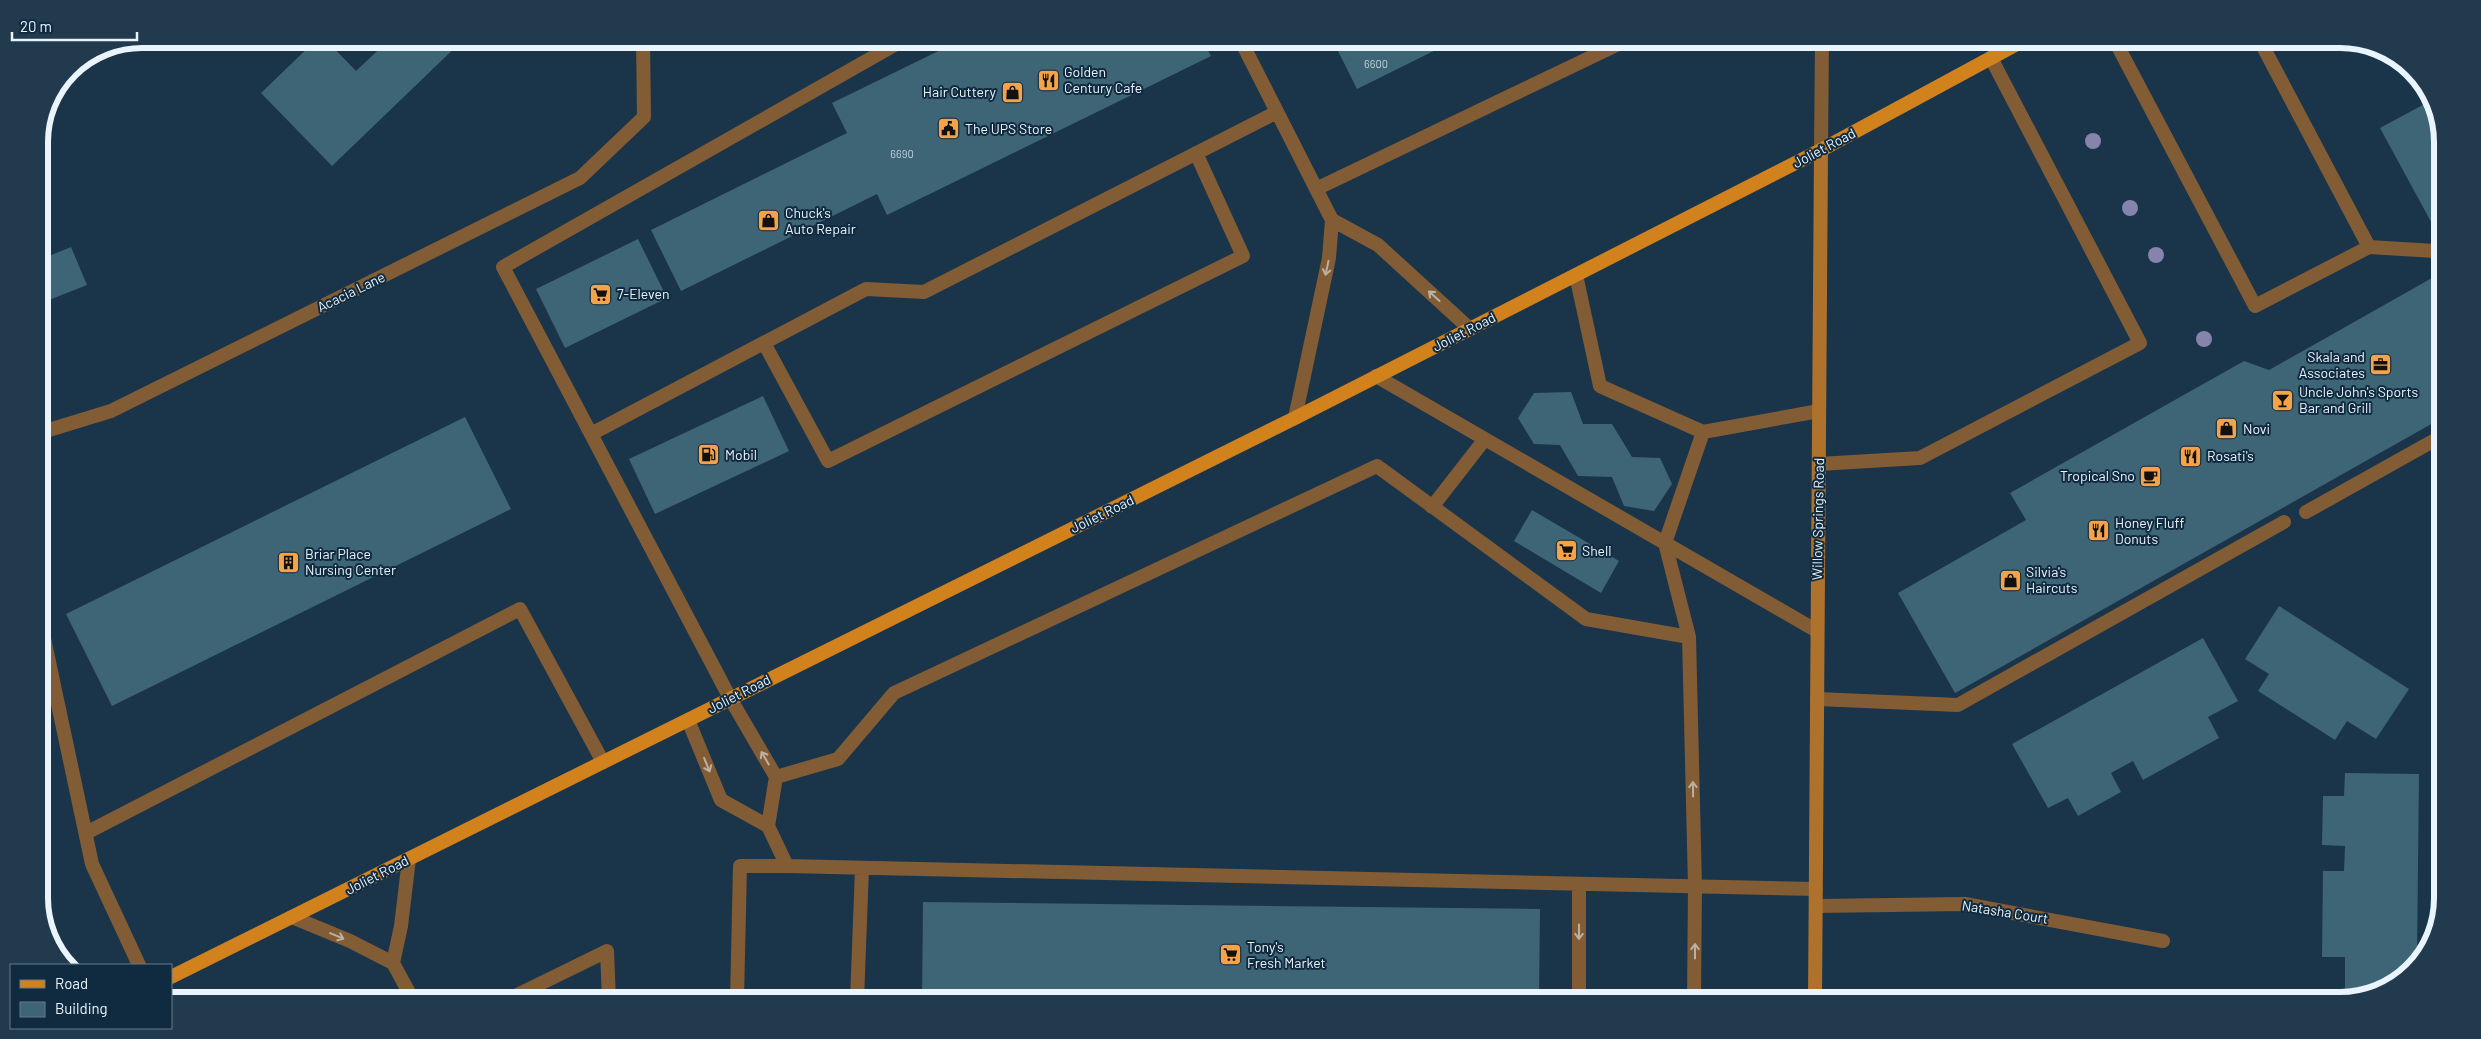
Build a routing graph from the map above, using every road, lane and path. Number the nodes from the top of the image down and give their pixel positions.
1 (643, 48) edge
2 (889, 48) edge
3 (1245, 48) edge
4 (1610, 48) edge
5 (1822, 48) edge
6 (2009, 48) edge
7 (2119, 48) edge
8 (2265, 48) edge
9 (1991, 58) junction
10 (1277, 112) junction
11 (1821, 150) junction
12 (1196, 153) junction
13 (1316, 188) junction
14 (1332, 220) junction
15 (2369, 247) junction
16 (2433, 251) edge
17 (1576, 275) junction
18 (1470, 329) junction
19 (764, 343) junction
20 (1376, 376) junction
21 (1819, 411) junction
22 (1295, 418) junction
23 (48, 430) edge
24 (1703, 432) junction
25 (591, 434) junction
26 (1485, 439) junction
27 (2433, 441) edge
28 (1819, 464) junction
29 (1432, 506) junction
30 (2306, 512) dead end
31 (2284, 522) dead end
32 (1665, 543) junction
33 (1817, 631) junction
34 (1689, 636) junction
35 (48, 657) edge
36 (730, 698) junction
37 (1817, 699) junction
38 (688, 720) junction
39 (603, 762) junction
40 (776, 778) junction
41 (768, 826) junction
42 (86, 833) junction
43 (409, 859) junction
44 (787, 866) junction
45 (862, 868) junction
46 (1579, 884) junction
47 (1695, 886) junction
48 (1816, 889) junction
49 (1816, 906) junction
50 (292, 917) junction
51 (2163, 941) dead end
52 (393, 963) junction
53 (138, 964) edge
54 (172, 977) edge
55 (409, 992) edge
56 (523, 992) edge
57 (609, 992) edge
58 (737, 992) edge
59 (857, 992) edge
60 (1579, 992) edge
61 (1694, 992) edge
62 (1815, 992) edge

1 - 23 street, Acacia Lane
2 - 25 street
3 - 10 street
4 - 13 street
5 - 11 street, Willow Springs Road
6 - 9 main road, Joliet Road
7 - 15 street
8 - 15 street
9 - 11 main road, Joliet Road
9 - 28 street
10 - 12 street
10 - 13 street
11 - 17 main road, Joliet Road
11 - 21 main road, Willow Springs Road
12 - 19 street
12 - 19 street
13 - 14 street
18 -> 14 street
14 -> 22 street
15 - 16 street
17 - 18 main road, Joliet Road
17 - 24 street
18 - 20 main road, Joliet Road
19 - 25 street
20 - 22 main road, Joliet Road
20 - 26 street
21 - 24 street
21 - 28 main road, Willow Springs Road
22 - 36 main road, Joliet Road
24 - 32 street
25 - 36 street
26 - 29 street
26 - 32 street
27 - 30 street
28 - 33 main road, Willow Springs Road
29 - 34 street
29 - 40 street
31 - 37 street
32 - 33 street
32 - 34 street
33 - 37 main road, Willow Springs Road
47 -> 34 street
35 - 42 street
36 - 38 main road, Joliet Road
40 -> 36 street
37 - 48 main road, Willow Springs Road
38 - 39 main road, Joliet Road
38 -> 41 street
39 - 42 street
39 - 43 main road, Joliet Road
40 - 41 street
41 - 44 street
42 - 53 street
43 - 50 main road, Joliet Road
43 - 52 street
44 - 45 street
44 - 58 street
45 - 46 street
45 - 59 street
46 - 47 street
46 -> 60 street
47 - 48 street
61 -> 47 street
48 - 49 main road, Willow Springs Road
49 - 51 street, Natasha Court
49 - 62 main road, Willow Springs Road
50 -> 52 street
50 - 54 main road, Joliet Road
52 - 55 street
56 - 57 street

